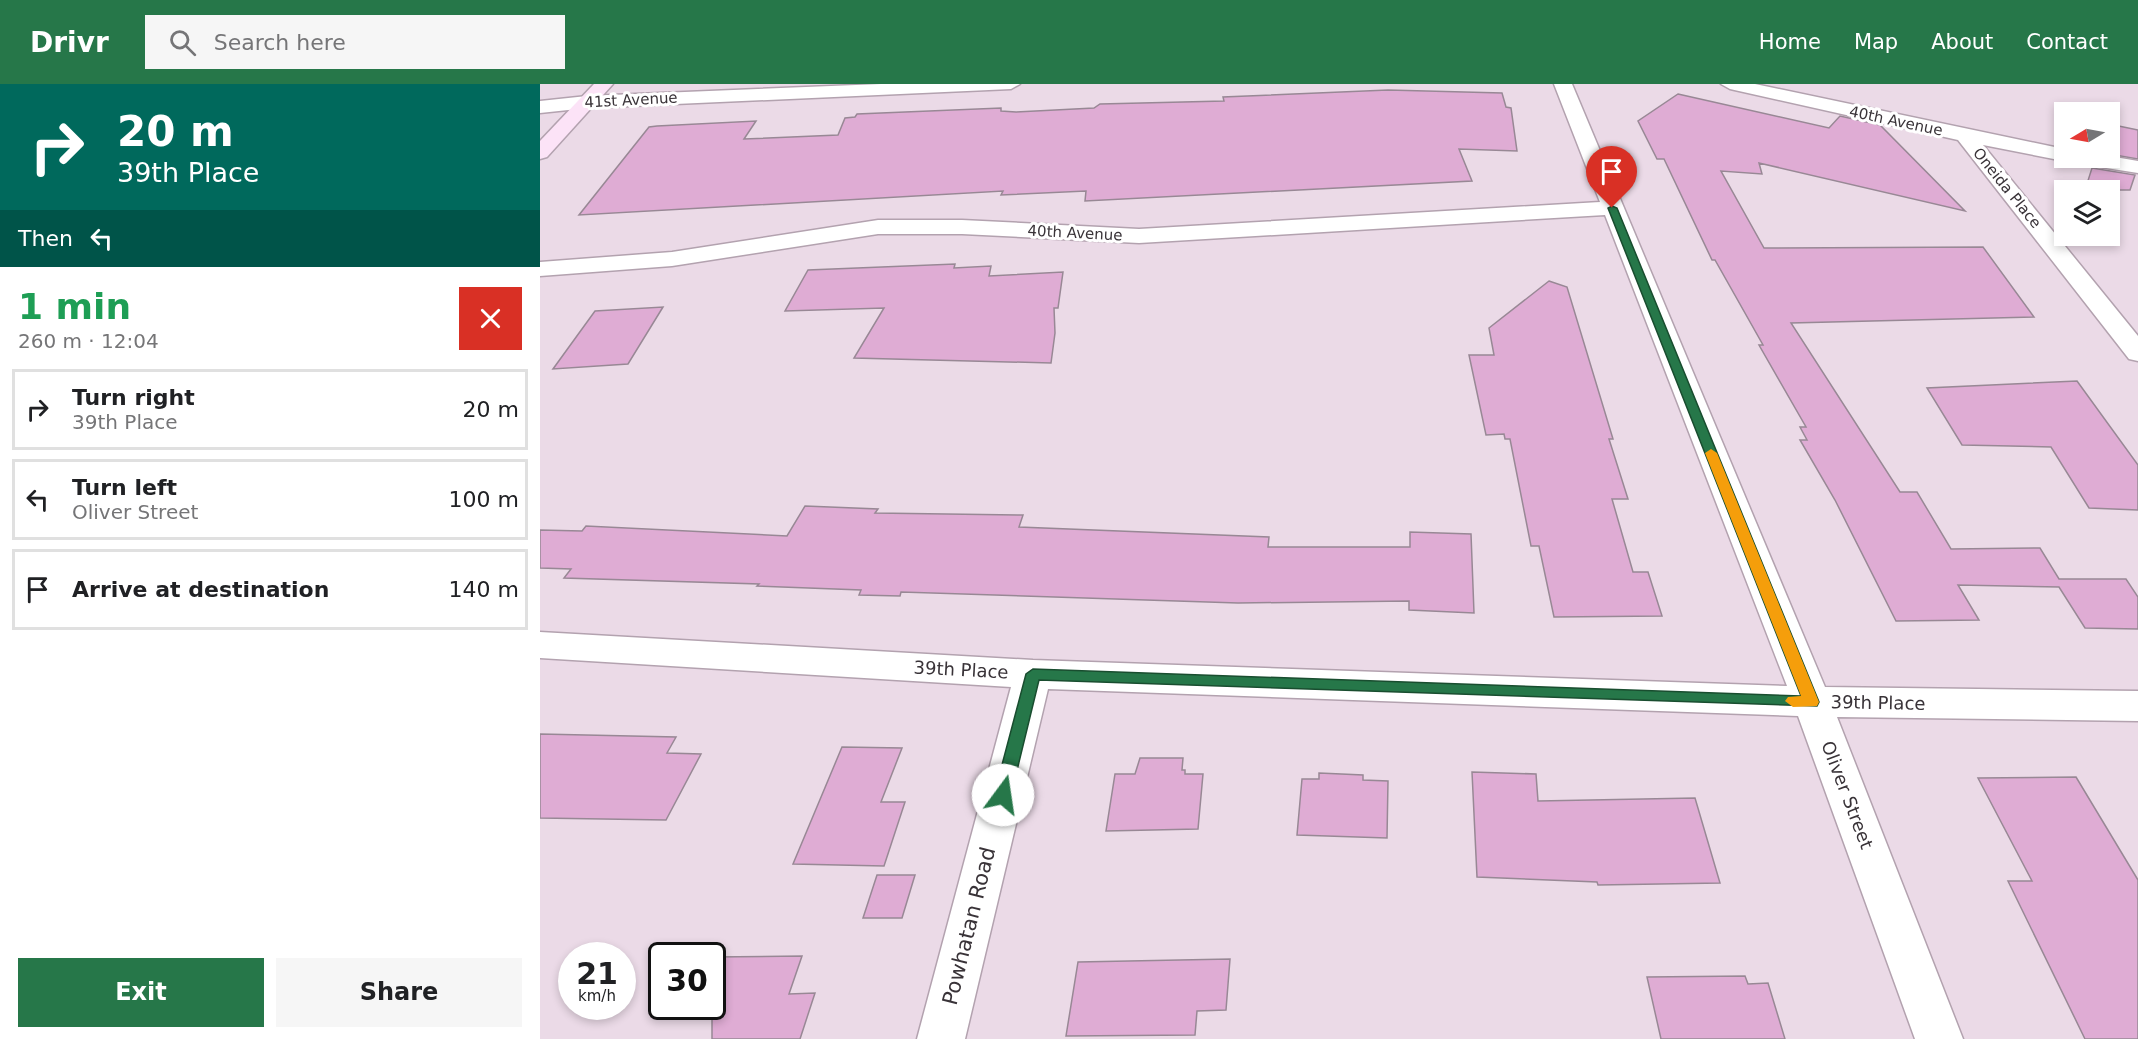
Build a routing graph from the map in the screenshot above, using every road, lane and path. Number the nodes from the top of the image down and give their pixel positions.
1 (604, 84) edge
2 (1011, 84) edge
3 (1563, 84) edge
4 (1730, 84) edge
5 (587, 102) junction
6 (540, 107) edge
7 (1965, 136) junction
8 (540, 153) edge
9 (2054, 153) edge
10 (2120, 164) edge
11 (2138, 167) edge
12 (1612, 208) junction
13 (540, 269) edge
14 (2138, 353) edge
15 (540, 645) edge
16 (1033, 674) junction
17 (1812, 702) junction
18 (2138, 706) edge
19 (941, 1039) edge
20 (1939, 1039) edge

1 - 5 street
2 - 5 street, 41st Avenue
3 - 12 street, Oliver Street
4 - 7 street, 40th Avenue
5 - 6 street, 41st Avenue
5 - 8 street
7 - 9 street, 40th Avenue
7 - 14 street, Oneida Place
10 - 11 street
12 - 13 street, 40th Avenue
12 - 17 street, Oliver Street
15 - 16 street, 39th Place
16 - 17 street, 39th Place
16 - 19 street, Powhatan Road
17 - 18 street, 39th Place
17 - 20 street, Oliver Street

